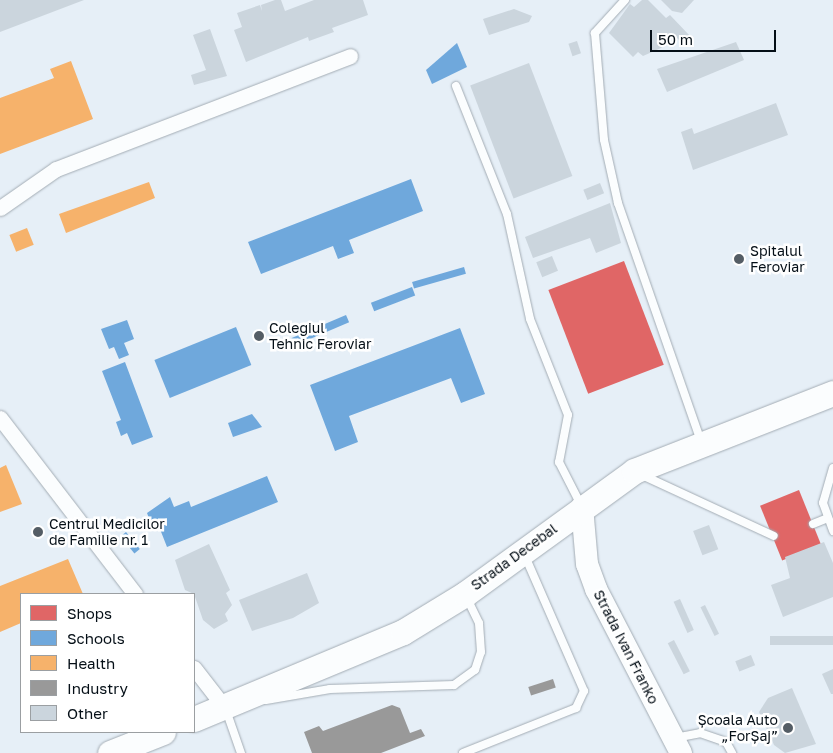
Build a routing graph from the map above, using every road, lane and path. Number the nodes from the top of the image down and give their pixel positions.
1 (625, 0) edge
2 (350, 56) dead end
3 (456, 86) dead end
4 (0, 208) edge
5 (833, 393) edge
6 (0, 418) edge
7 (702, 443) junction
8 (833, 468) edge
9 (634, 471) junction
10 (582, 507) junction
11 (828, 518) junction
12 (813, 524) dead end
13 (833, 531) edge
14 (774, 536) dead end
15 (522, 551) junction
16 (134, 593) edge
17 (465, 594) junction
18 (195, 669) edge
19 (225, 708) junction
20 (195, 720) edge
21 (160, 733) edge
22 (677, 746) edge
23 (110, 753) edge
24 (241, 753) edge
25 (463, 753) edge
26 (732, 753) edge

1 - 7 lane
2 - 4 street
3 - 10 lane
5 - 7 main road, Strada Decebal
6 - 16 street
7 - 9 main road, Strada Decebal
8 - 11 lane
9 - 10 main road, Strada Decebal
9 - 14 lane
10 - 15 main road, Strada Decebal
10 - 22 main road, Strada Ivan Franko
11 - 12 lane
11 - 13 lane
15 - 17 main road, Strada Decebal
15 - 25 lane
17 - 19 main road, Strada Decebal
17 - 19 lane
18 - 19 street
19 - 20 main road, Strada Decebal
19 - 24 lane
21 - 23 main road
22 - 26 lane

